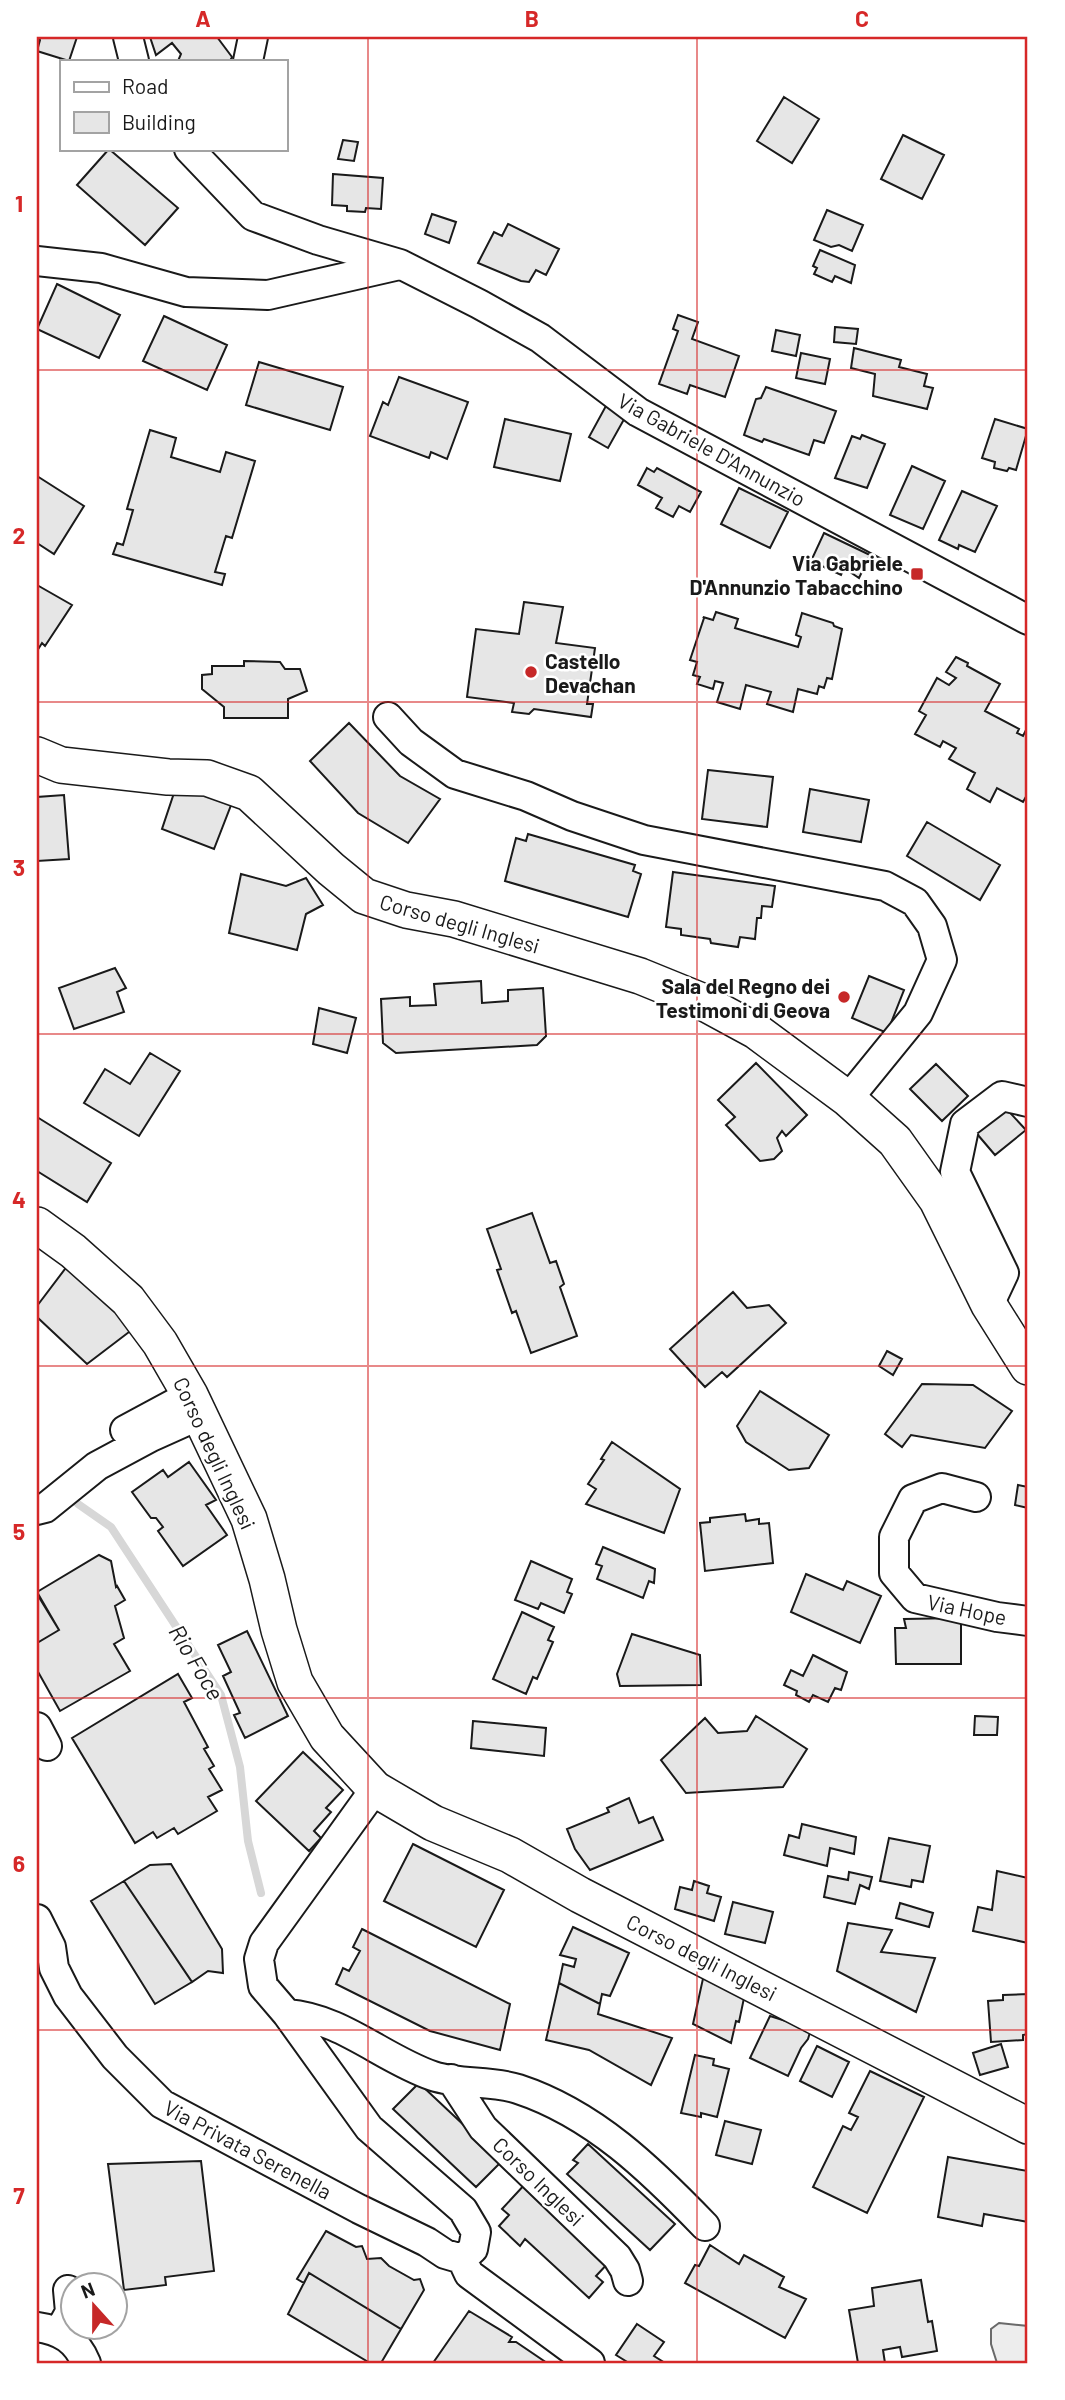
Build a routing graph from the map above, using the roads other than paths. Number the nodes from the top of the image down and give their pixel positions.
1 (128, 37) edge
2 (253, 37) edge
3 (134, 60) edge
4 (248, 60) edge
5 (190, 150) edge
6 (37, 261) edge
7 (400, 264) junction
8 (1028, 620) edge
9 (388, 716) dead end
10 (37, 755) edge
11 (848, 1100) junction
12 (1028, 1102) edge
13 (37, 1225) edge
14 (989, 1305) junction
15 (1028, 1367) edge
16 (195, 1405) junction
17 (37, 1490) edge
18 (976, 1497) dead end
19 (37, 1510) edge
20 (1028, 1621) edge
21 (375, 1789) junction
22 (37, 1919) edge
23 (45, 1963) edge
24 (287, 2014) junction
25 (451, 2079) junction
26 (1028, 2126) edge
27 (705, 2226) dead end
28 (464, 2257) junction
29 (628, 2280) dead end
30 (48, 2330) edge
31 (86, 2363) edge
32 (590, 2363) edge

1 - 3 street
2 - 4 street
5 - 7 street, Via Gabriele D'Annunzio
6 - 7 street
7 - 8 street, Via Gabriele D'Annunzio
9 - 11 street
10 - 11 main road, Corso degli Inglesi
11 - 14 main road, Corso degli Inglesi
12 - 14 street
13 - 16 main road, Corso degli Inglesi
14 - 15 main road, Corso degli Inglesi
16 - 17 street
16 - 19 street
16 - 21 main road, Corso degli Inglesi
18 - 20 street, Via Hope
21 - 24 street
21 - 26 main road, Corso degli Inglesi
22 - 23 street, Via Privata Serenella
23 - 28 street, Via Privata Serenella
24 - 25 street
24 - 28 street
25 - 27 street
25 - 29 street, Corso Inglesi
28 - 32 street, Via Privata Serenella
30 - 31 street

